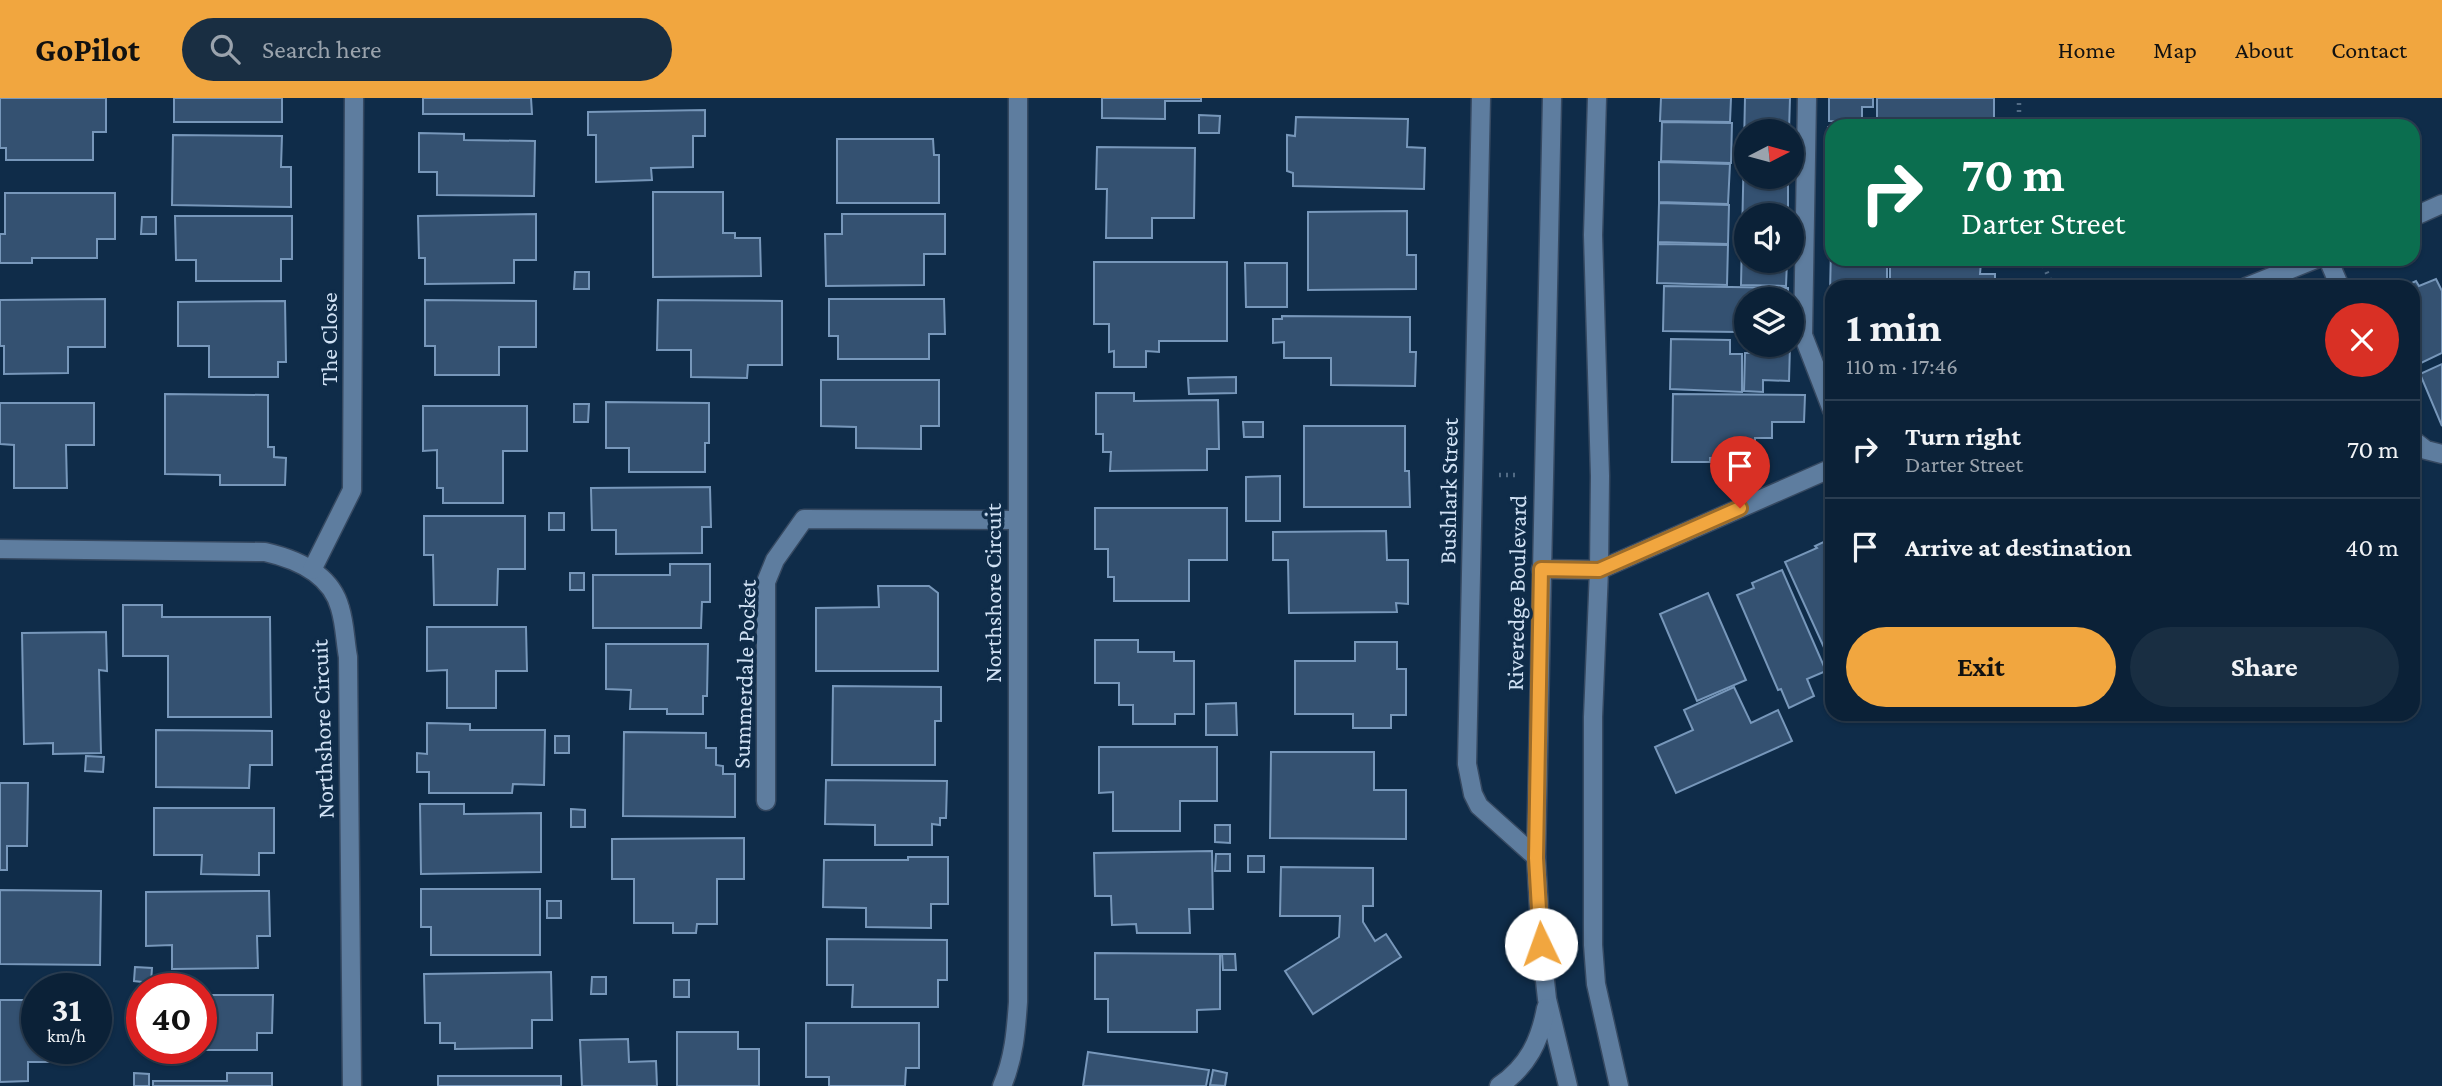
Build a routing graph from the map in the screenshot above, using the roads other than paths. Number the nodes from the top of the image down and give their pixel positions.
1 (354, 98) edge
2 (1018, 98) edge
3 (1480, 98) edge
4 (1552, 98) edge
5 (1597, 98) edge
6 (1807, 98) edge
7 (2442, 204) edge
8 (2420, 214) edge
9 (2298, 266) edge
10 (2264, 280) edge
11 (1825, 392) edge
12 (2420, 445) edge
13 (2442, 454) edge
14 (1825, 471) edge
15 (1017, 520) junction
16 (0, 550) edge
17 (1541, 569) junction
18 (312, 570) junction
19 (1599, 570) junction
20 (766, 801) dead end
21 (1536, 858) junction
22 (1547, 999) junction
23 (352, 1086) edge
24 (1002, 1086) edge
25 (1499, 1086) edge
26 (1569, 1086) edge
27 (1619, 1086) edge

1 - 18 street, The Close
2 - 15 street, Northshore Circuit
3 - 21 street, Bushlark Street
4 - 17 street, Riveredge Boulevard
5 - 19 street
6 - 11 street
7 - 8 street
9 - 10 street
12 - 13 street
14 - 19 street
15 - 20 street, Summerdale Pocket
15 - 24 street, Northshore Circuit
16 - 18 street, Northshore Circuit
17 - 19 street
17 - 21 street, Riveredge Boulevard
18 - 23 street, Northshore Circuit
19 - 27 street
21 - 22 street, Riveredge Boulevard
22 - 25 street
22 - 26 street, Riveredge Boulevard

